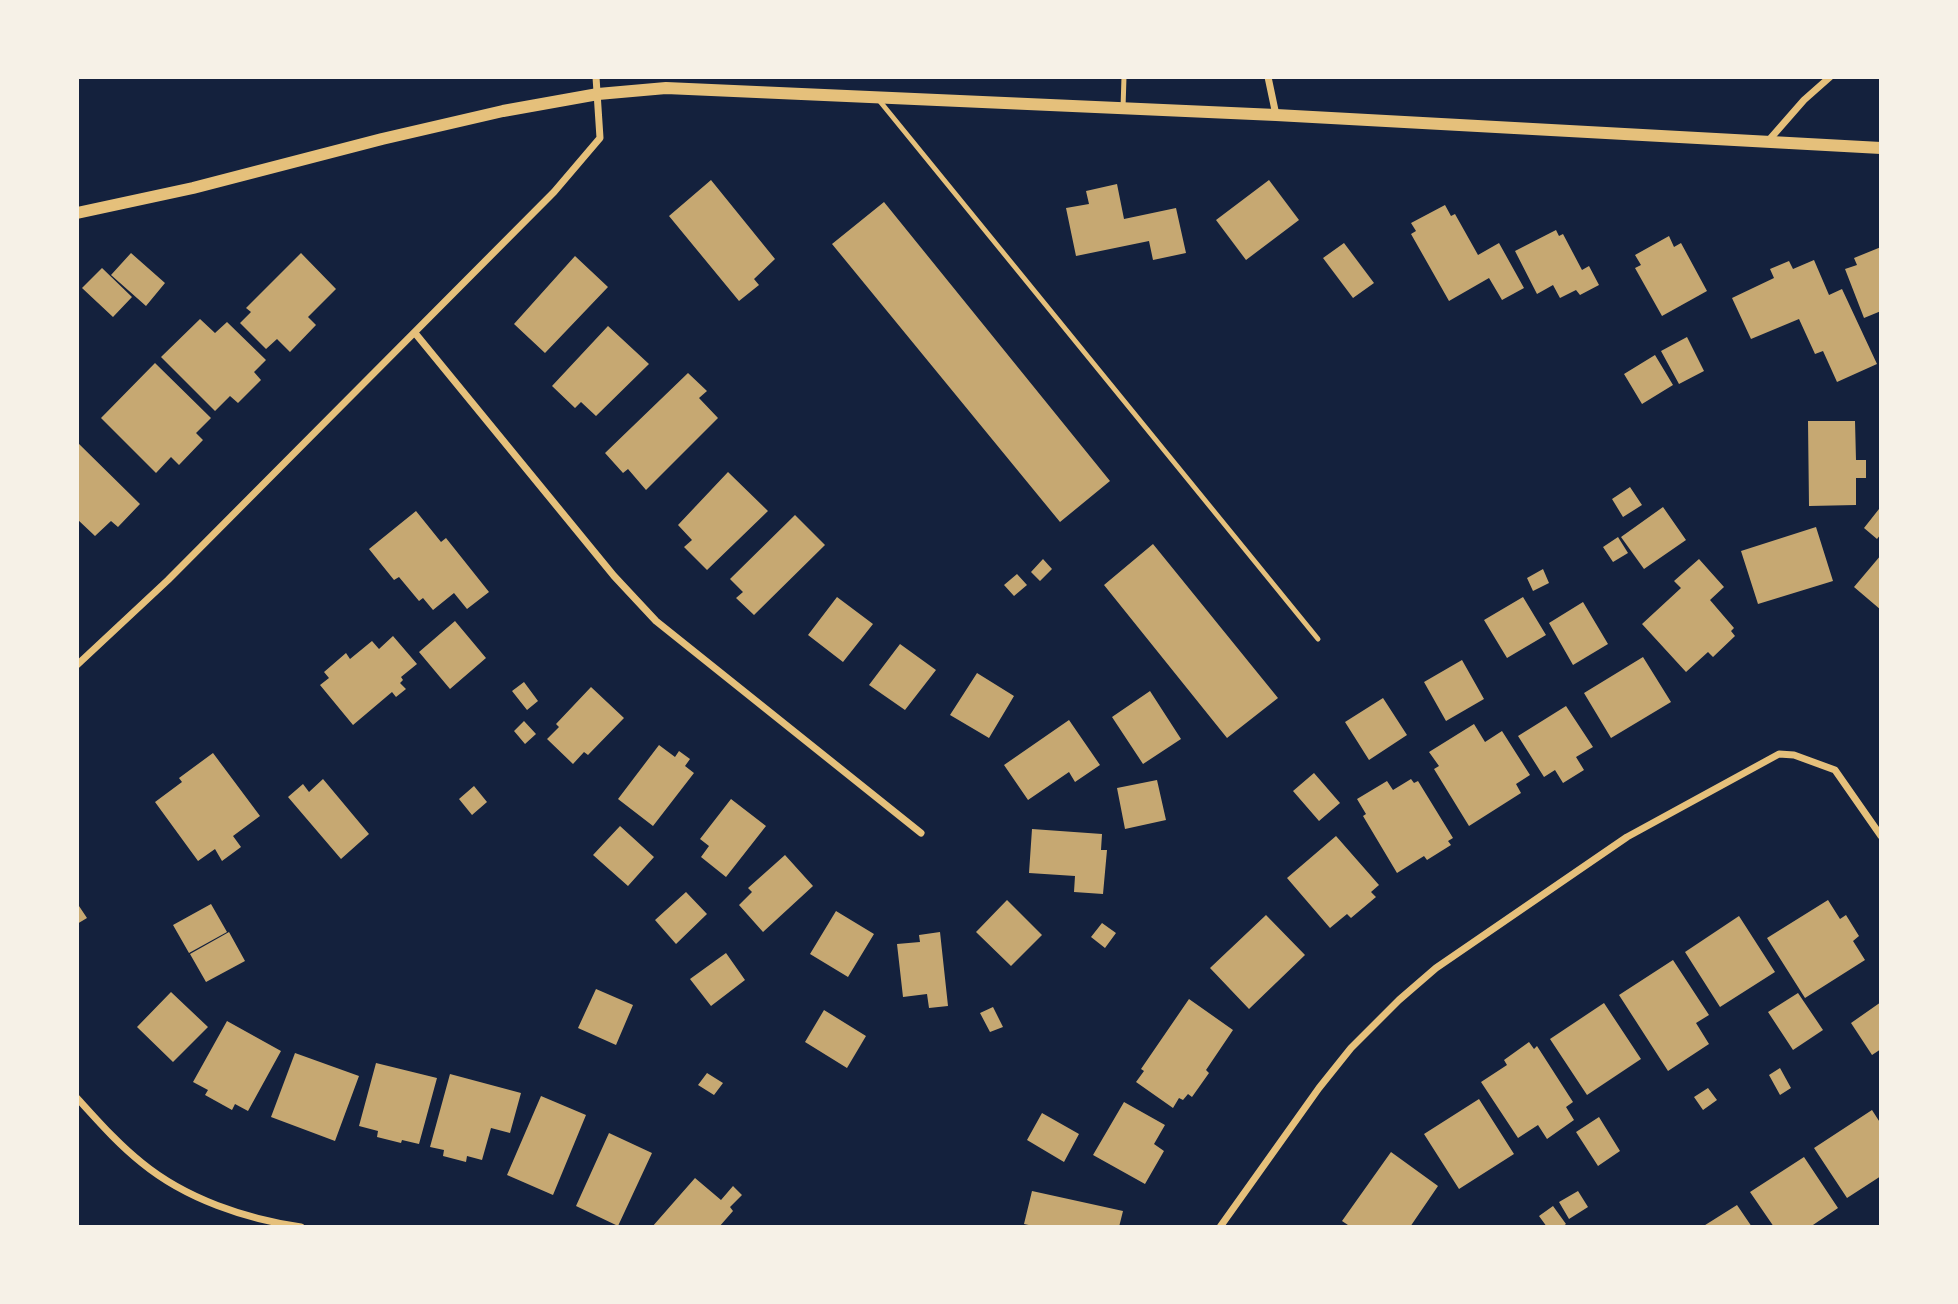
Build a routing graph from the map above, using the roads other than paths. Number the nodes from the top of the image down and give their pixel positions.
1 (596, 77) edge
2 (1124, 77) edge
3 (1268, 77) edge
4 (1830, 77) edge
5 (598, 94) junction
6 (876, 97) junction
7 (1123, 108) junction
8 (1276, 115) junction
9 (1769, 140) junction
10 (1881, 148) edge
11 (77, 213) edge
12 (415, 333) junction
13 (1318, 639) dead end
14 (77, 665) edge
15 (921, 833) dead end
16 (1881, 836) edge
17 (77, 1098) edge
18 (302, 1227) edge
19 (1220, 1227) edge

1 - 5 street
2 - 7 lane
3 - 8 street
4 - 9 street
5 - 6 street
5 - 11 street
5 - 12 street
6 - 7 street
6 - 13 lane
7 - 8 street
8 - 9 street
9 - 10 street
12 - 14 street
12 - 15 street
16 - 19 street
17 - 18 street

